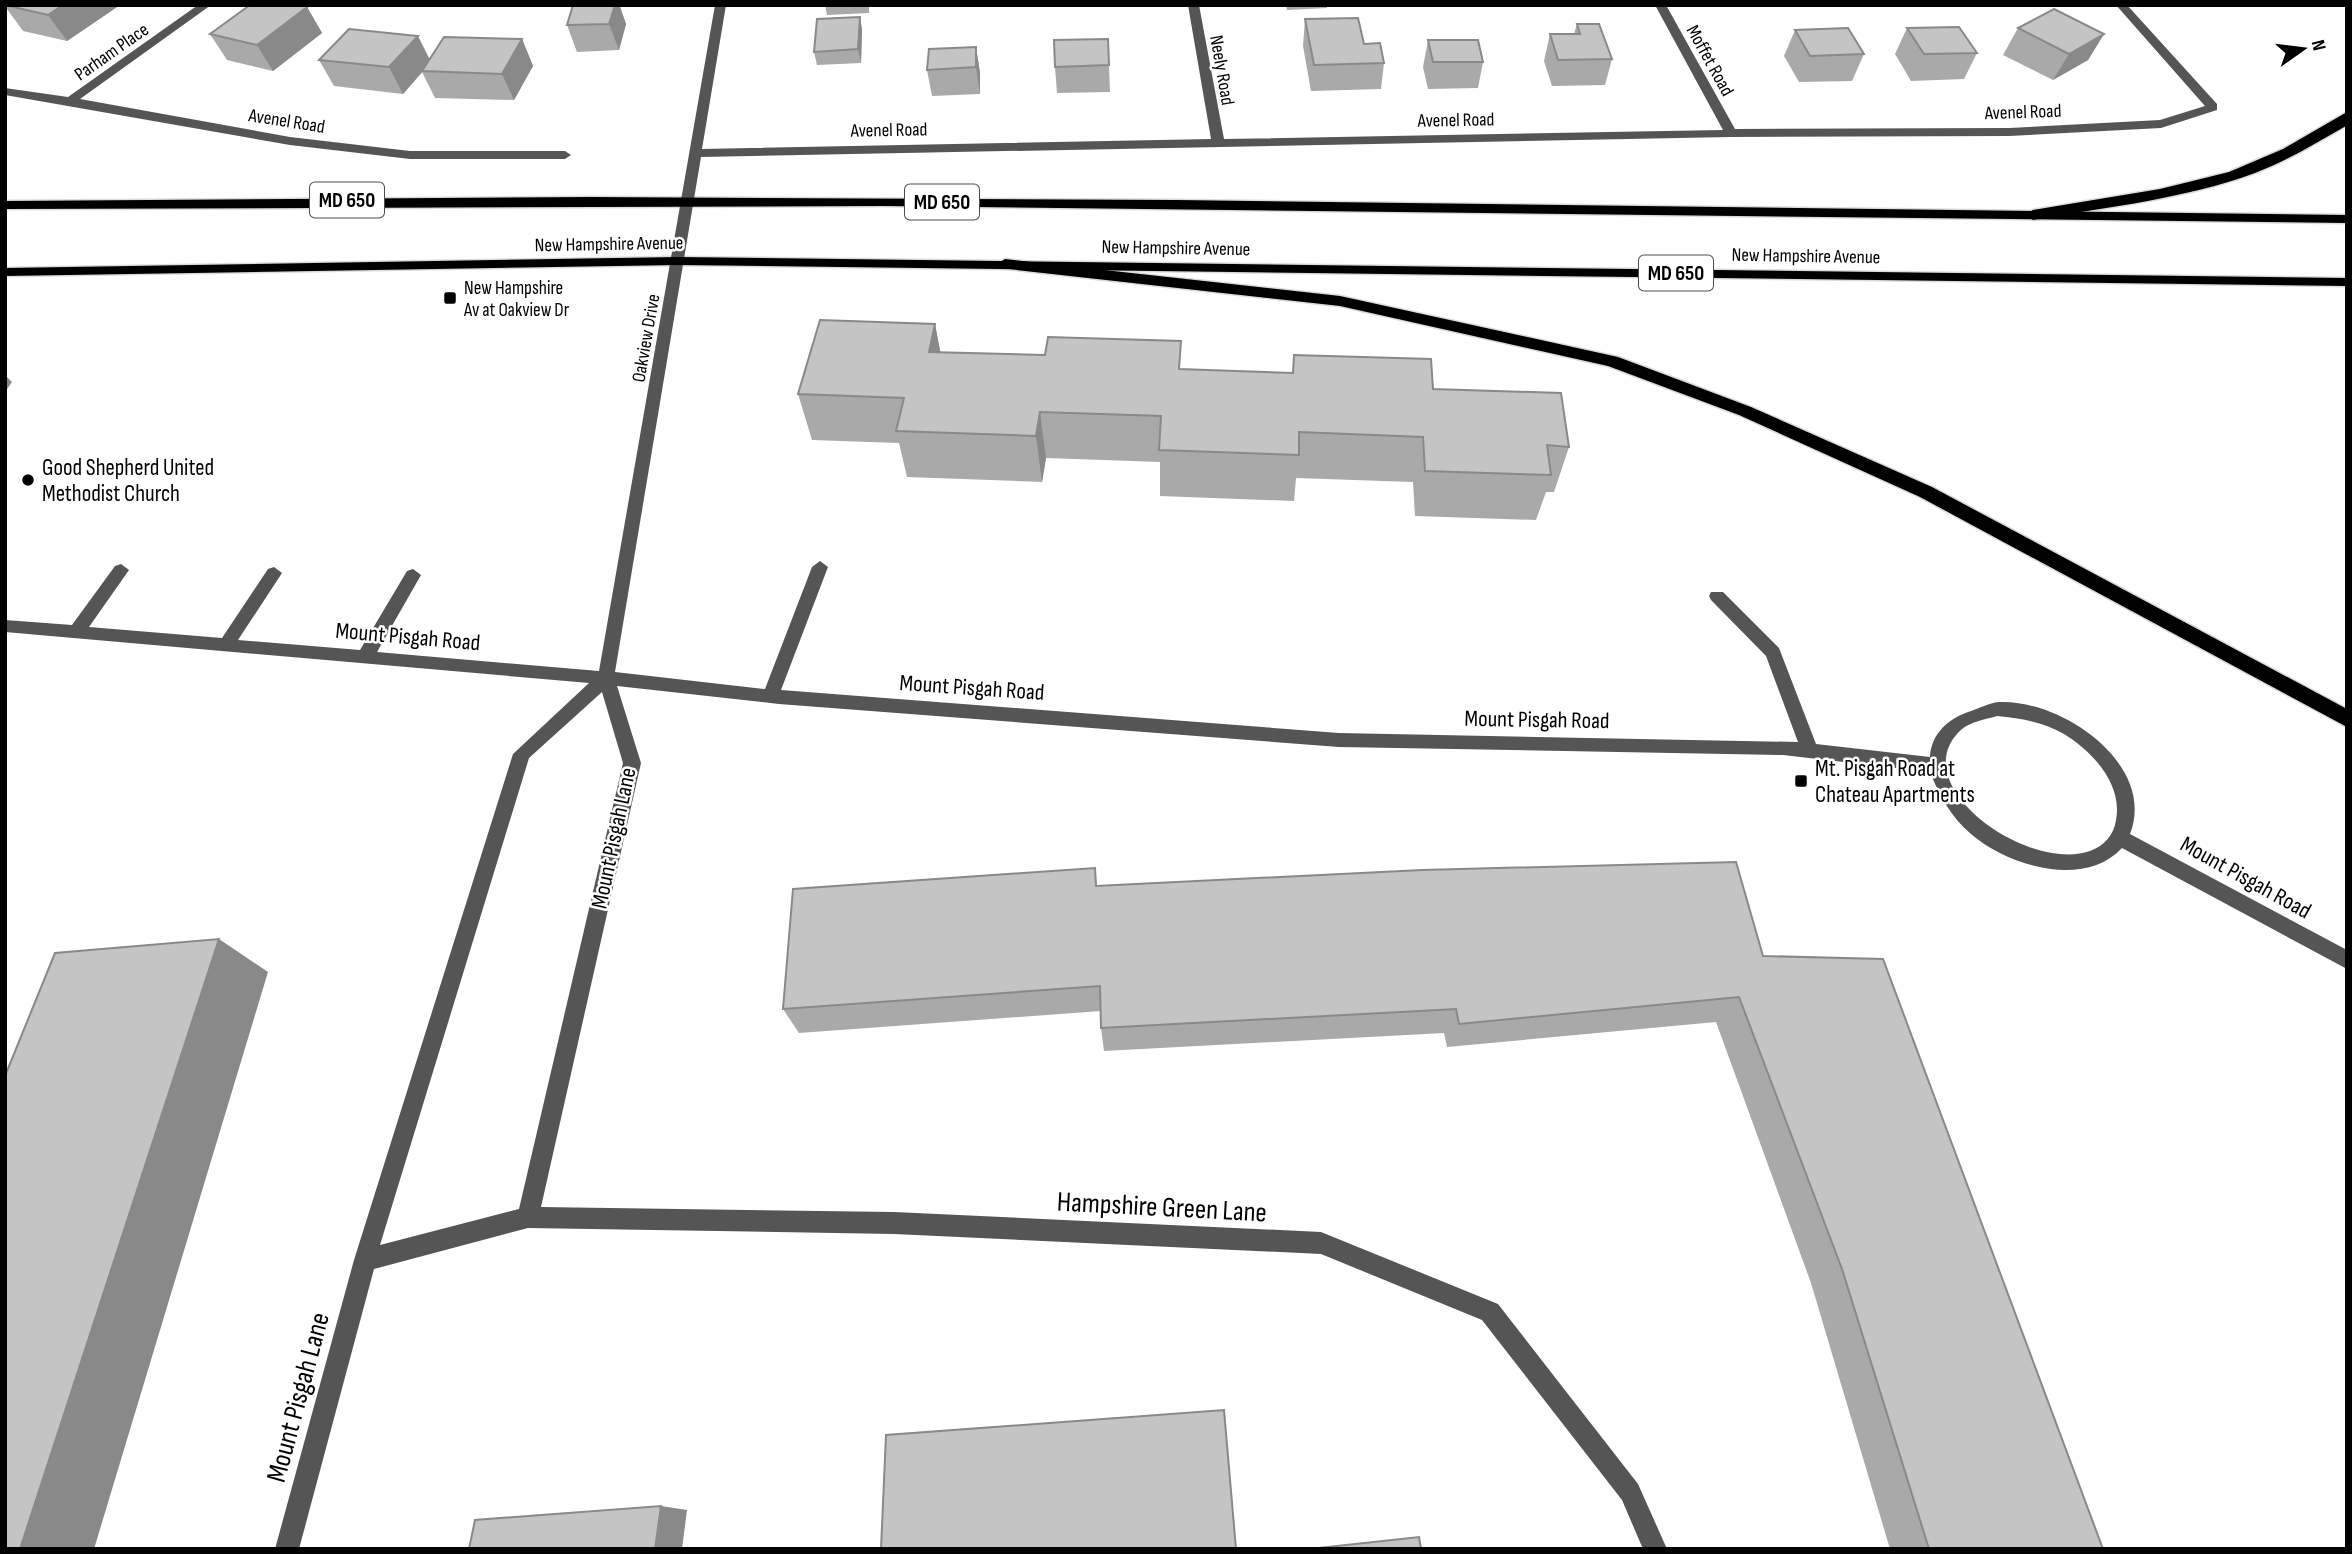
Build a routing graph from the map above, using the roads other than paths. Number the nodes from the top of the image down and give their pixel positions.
1 (206, 5) edge
2 (721, 5) edge
3 (1193, 5) edge
4 (1660, 5) edge
5 (2121, 5) edge
6 (5, 91) edge
7 (70, 100) junction
8 (2347, 116) edge
9 (1731, 133) junction
10 (1218, 142) junction
11 (696, 153) junction
12 (565, 155) dead end
13 (688, 200) junction
14 (5, 205) edge
15 (2033, 215) junction
16 (2347, 219) edge
17 (678, 261) junction
18 (1005, 264) junction
19 (5, 272) edge
20 (2347, 282) edge
21 (820, 567) dead end
22 (121, 570) dead end
23 (274, 573) dead end
24 (414, 575) dead end
25 (1717, 596) dead end
26 (5, 626) edge
27 (76, 632) junction
28 (226, 645) junction
29 (365, 657) junction
30 (606, 678) junction
31 (770, 696) junction
32 (2347, 719) edge
33 (1809, 750) junction
34 (1937, 765) junction
35 (2121, 838) junction
36 (2347, 960) edge
37 (528, 1217) junction
38 (365, 1260) junction
39 (287, 1549) edge
40 (1655, 1549) edge

1 - 7 street, Parham Place
2 - 11 street, Oakview Drive
3 - 10 street, Neely Road
4 - 9 street, Moffet Road
5 - 9 street, Avenel Road
6 - 7 street, Avenel Road
7 - 12 street, Avenel Road
8 - 15 highway
9 - 10 street, Avenel Road
10 - 11 street, Avenel Road
11 - 13 street, Oakview Drive
13 - 14 main road, New Hampshire Avenue / MD 650
13 - 15 main road, New Hampshire Avenue / MD 650
13 - 17 street, Oakview Drive
15 - 16 main road, New Hampshire Avenue / MD 650
17 - 18 main road, New Hampshire Avenue / MD 650
17 - 19 main road, New Hampshire Avenue / MD 650
17 - 30 street, Oakview Drive
18 - 20 main road, New Hampshire Avenue / MD 650
18 - 32 highway
21 - 31 street
22 - 27 street
23 - 28 street
24 - 29 street
25 - 33 street
26 - 27 street, Mount Pisgah Road
27 - 28 street, Mount Pisgah Road
28 - 29 street, Mount Pisgah Road
29 - 30 street, Mount Pisgah Road
30 - 31 street, Mount Pisgah Road
30 - 37 street, Mount Pisgah Lane
30 - 38 street, Mount Pisgah Lane
31 - 33 street, Mount Pisgah Road
33 - 34 street, Mount Pisgah Road
34 - 35 street
34 - 35 street
35 - 36 street, Mount Pisgah Road
37 - 38 street
37 - 40 street, Hampshire Green Lane
38 - 39 street, Mount Pisgah Lane

